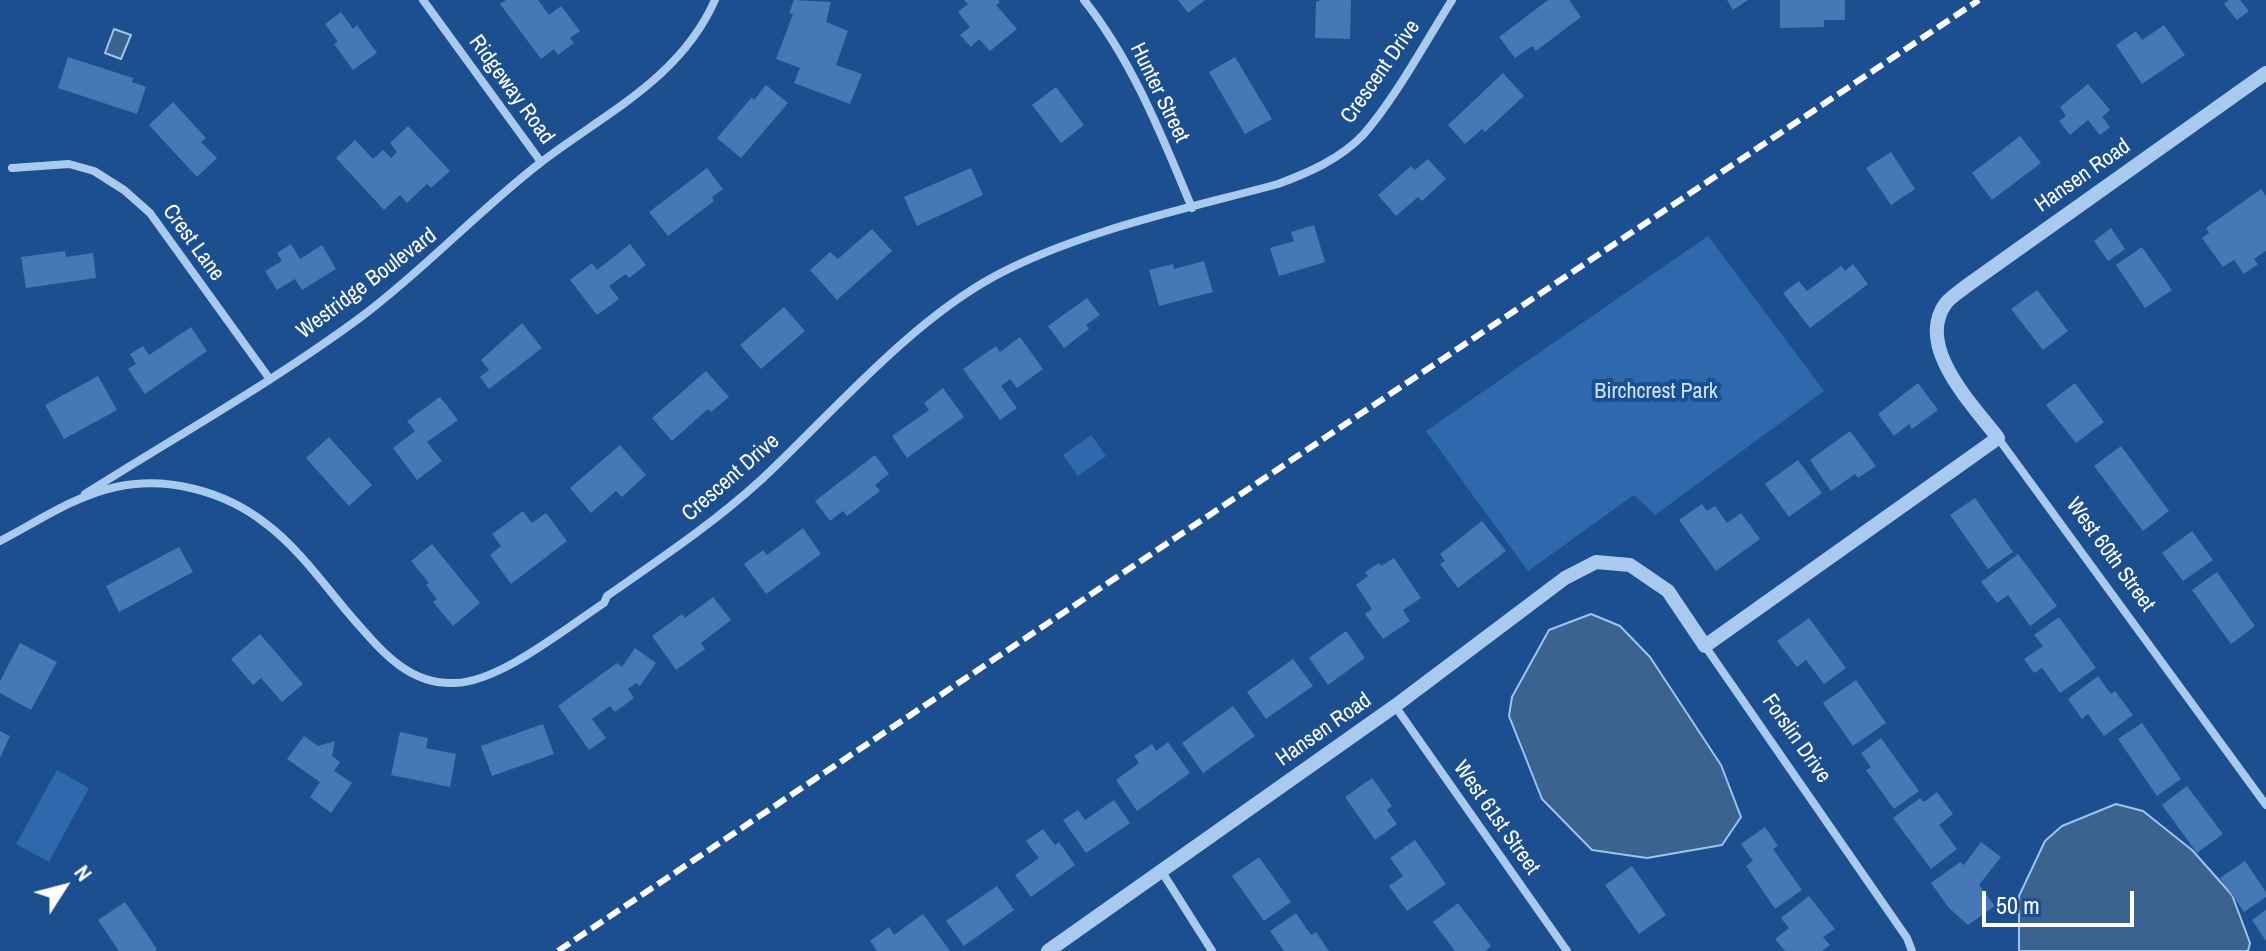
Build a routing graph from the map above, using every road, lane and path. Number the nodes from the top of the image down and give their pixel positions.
1 (423, 0) edge
2 (715, 0) edge
3 (1084, 0) edge
4 (1452, 0) edge
5 (2266, 73) edge
6 (541, 162) junction
7 (12, 168) dead end
8 (1192, 208) junction
9 (1937, 323) joint
10 (269, 378) junction
11 (1998, 438) junction
12 (45, 519) junction
13 (0, 541) edge
14 (0, 548) edge
15 (1630, 565) joint
16 (1705, 646) junction
17 (1395, 706) junction
18 (2266, 805) edge
19 (1162, 872) junction
20 (1048, 951) edge
21 (1212, 951) edge
22 (1567, 951) edge
23 (1912, 951) edge

1 - 6 street, Ridgeway Road
2 - 6 street, Westridge Boulevard
3 - 8 street, Hunter Street
4 - 8 street, Crescent Drive
5 - 9 street, Hansen Road
6 - 10 street, Westridge Boulevard
7 - 10 street, Crest Lane
8 - 12 street, Crescent Drive
9 - 11 street, West 60th Street
10 - 12 street, Westridge Boulevard
11 - 16 street
11 - 18 street, West 60th Street
12 - 13 street, Crescent Drive
12 - 14 street, Westridge Boulevard
15 - 16 street, Forslin Drive
15 - 17 street, Hansen Road
16 - 23 street, Forslin Drive
17 - 19 street, Hansen Road
17 - 22 street, West 61st Street
19 - 20 street, Hansen Road
19 - 21 street

